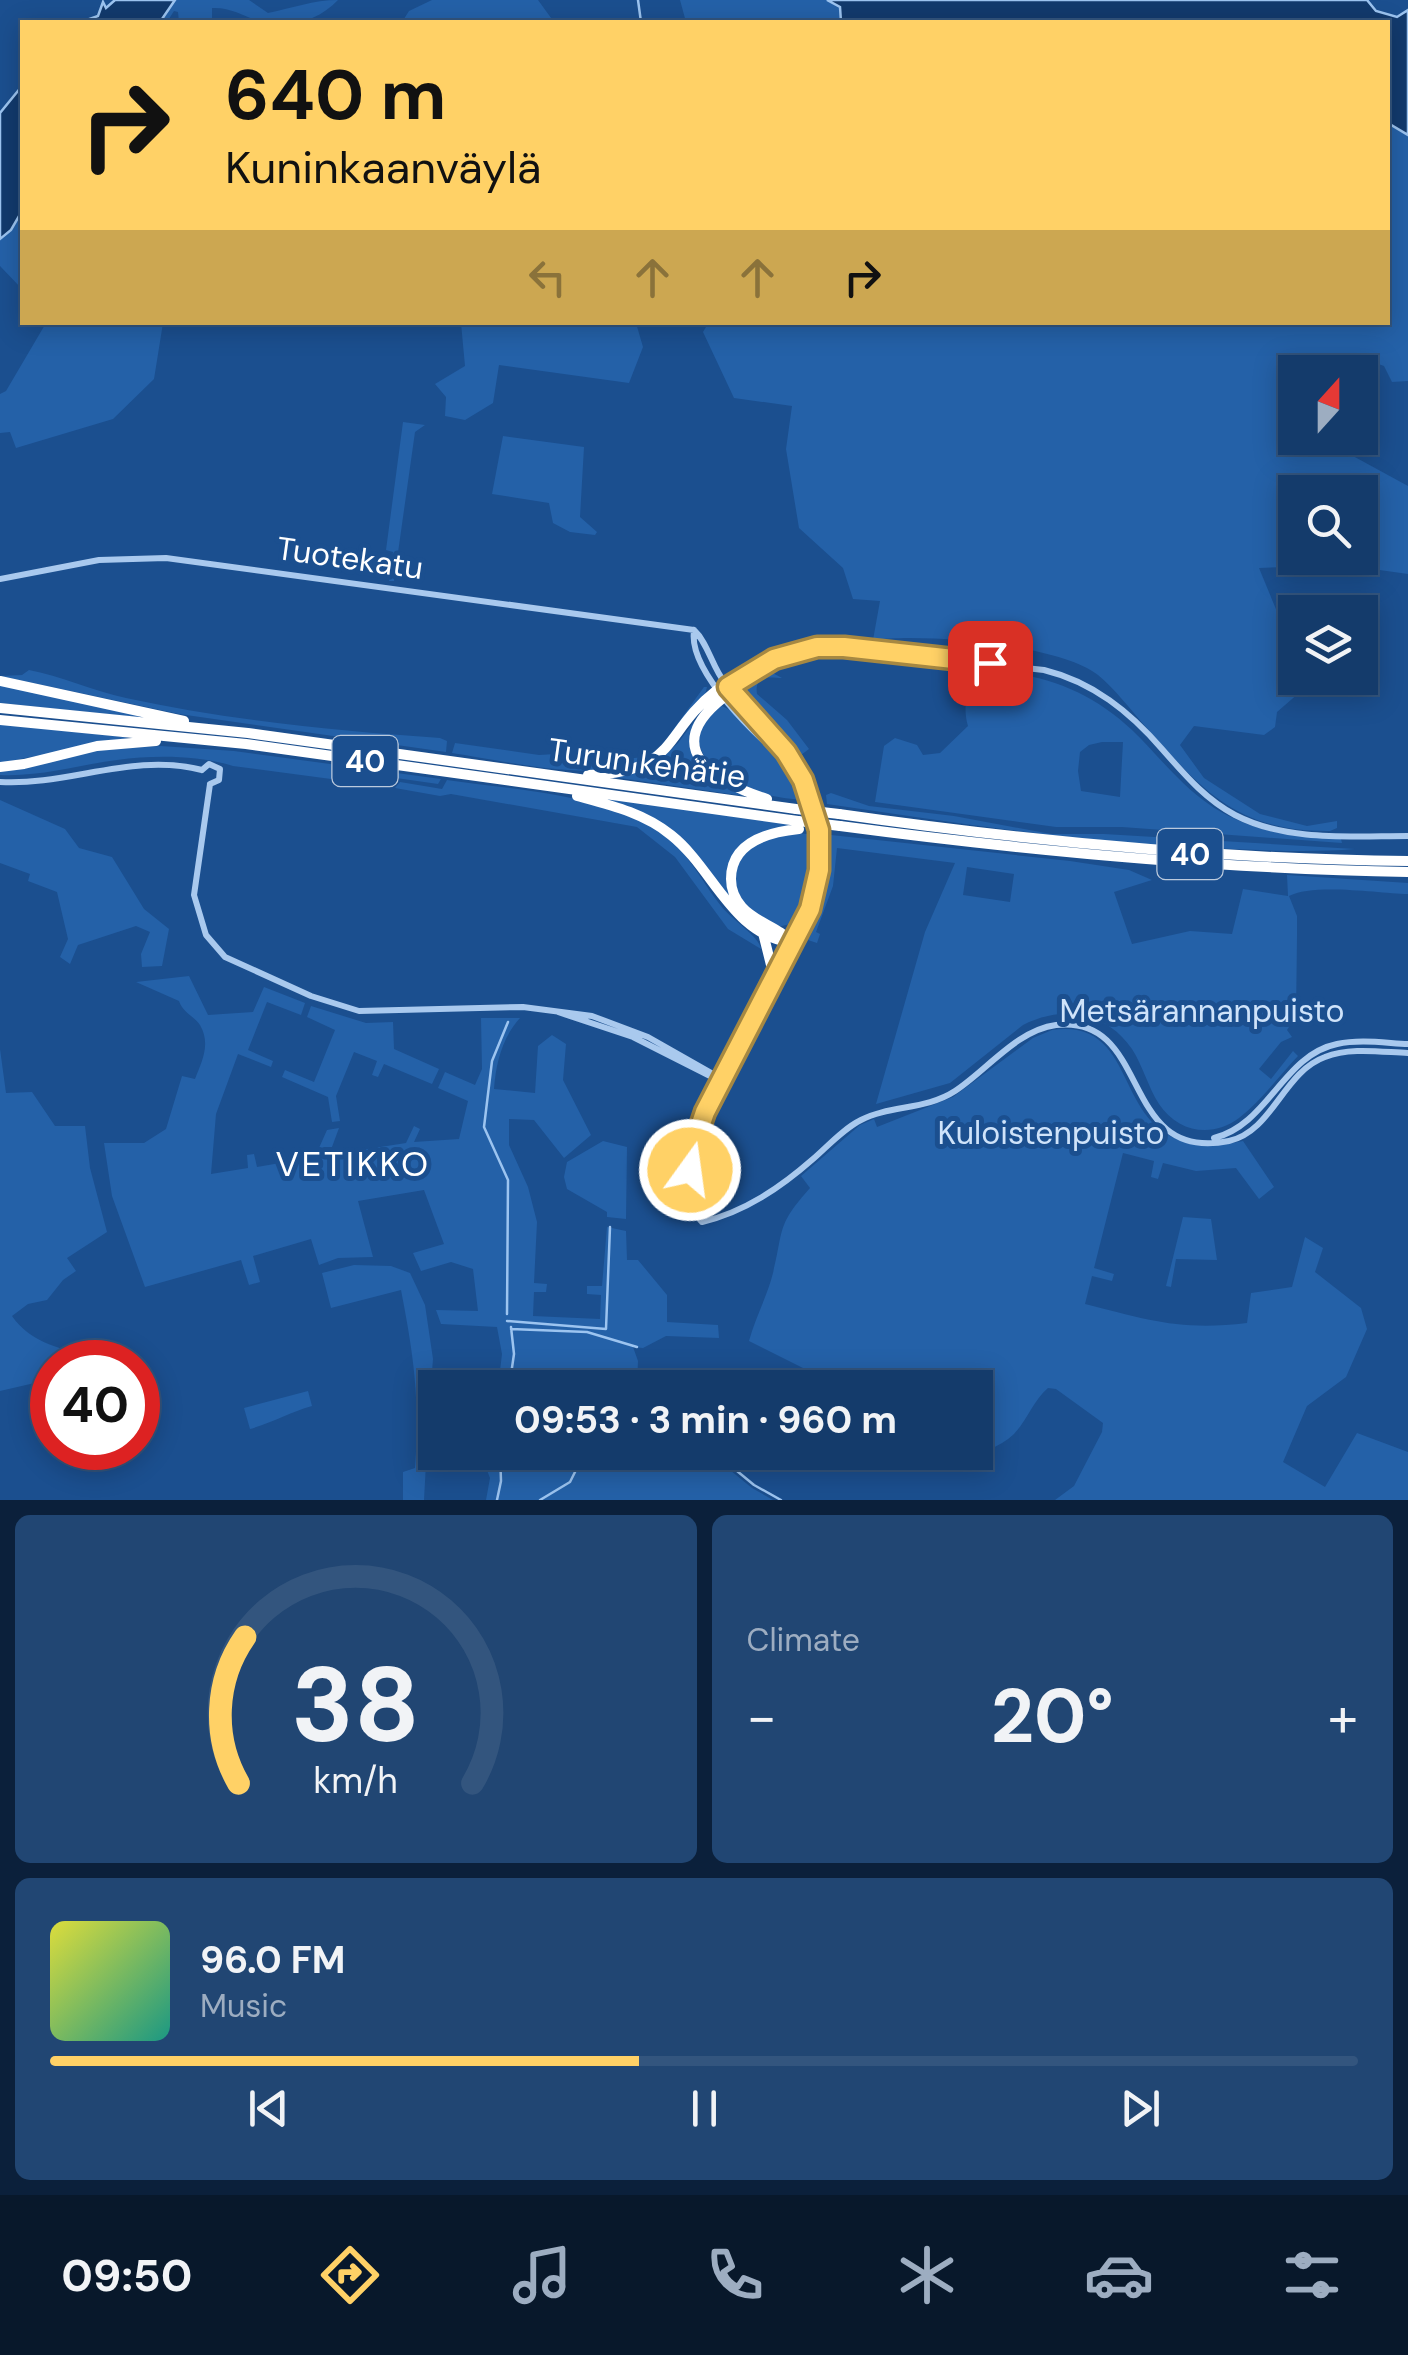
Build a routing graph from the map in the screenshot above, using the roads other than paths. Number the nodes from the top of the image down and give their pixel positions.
1 (0, 579) edge
2 (0, 680) edge
3 (723, 692) junction
4 (0, 708) edge
5 (0, 720) edge
6 (210, 729) junction
7 (188, 738) junction
8 (0, 767) edge
9 (202, 770) junction
10 (562, 776) junction
11 (0, 782) edge
12 (210, 784) junction
13 (542, 786) junction
14 (798, 820) junction
15 (840, 820) junction
16 (1408, 836) edge
17 (1408, 862) edge
18 (1408, 872) edge
19 (763, 932) junction
20 (787, 940) junction
21 (770, 965) junction
22 (1408, 1044) edge
23 (1408, 1053) edge
24 (716, 1077) junction
25 (1203, 1141) junction

1 - 3 street, Tuotekatu
2 - 6 highway
3 - 10 highway
3 - 14 highway
3 - 16 street
3 - 20 street
4 - 6 highway, Turun kehätie / 40
5 - 7 highway, Turun kehätie / 40
6 - 10 highway, Turun kehätie / 40
7 - 8 highway
7 - 13 highway, Turun kehätie / 40
9 - 11 street
9 - 12 street
9 - 12 street
10 - 14 highway, Turun kehätie / 40
12 - 24 street
13 - 14 highway, Turun kehätie / 40
13 - 19 highway
14 - 15 highway, Turun kehätie / 40, bridge
14 - 15 highway, bridge
14 - 20 highway
15 - 17 highway, Turun kehätie / 40
15 - 18 highway, Turun kehätie / 40
19 - 20 highway
19 - 21 highway
20 - 21 street
20 - 24 street
21 - 24 street
22 - 25 street
23 - 25 street
24 - 25 street

